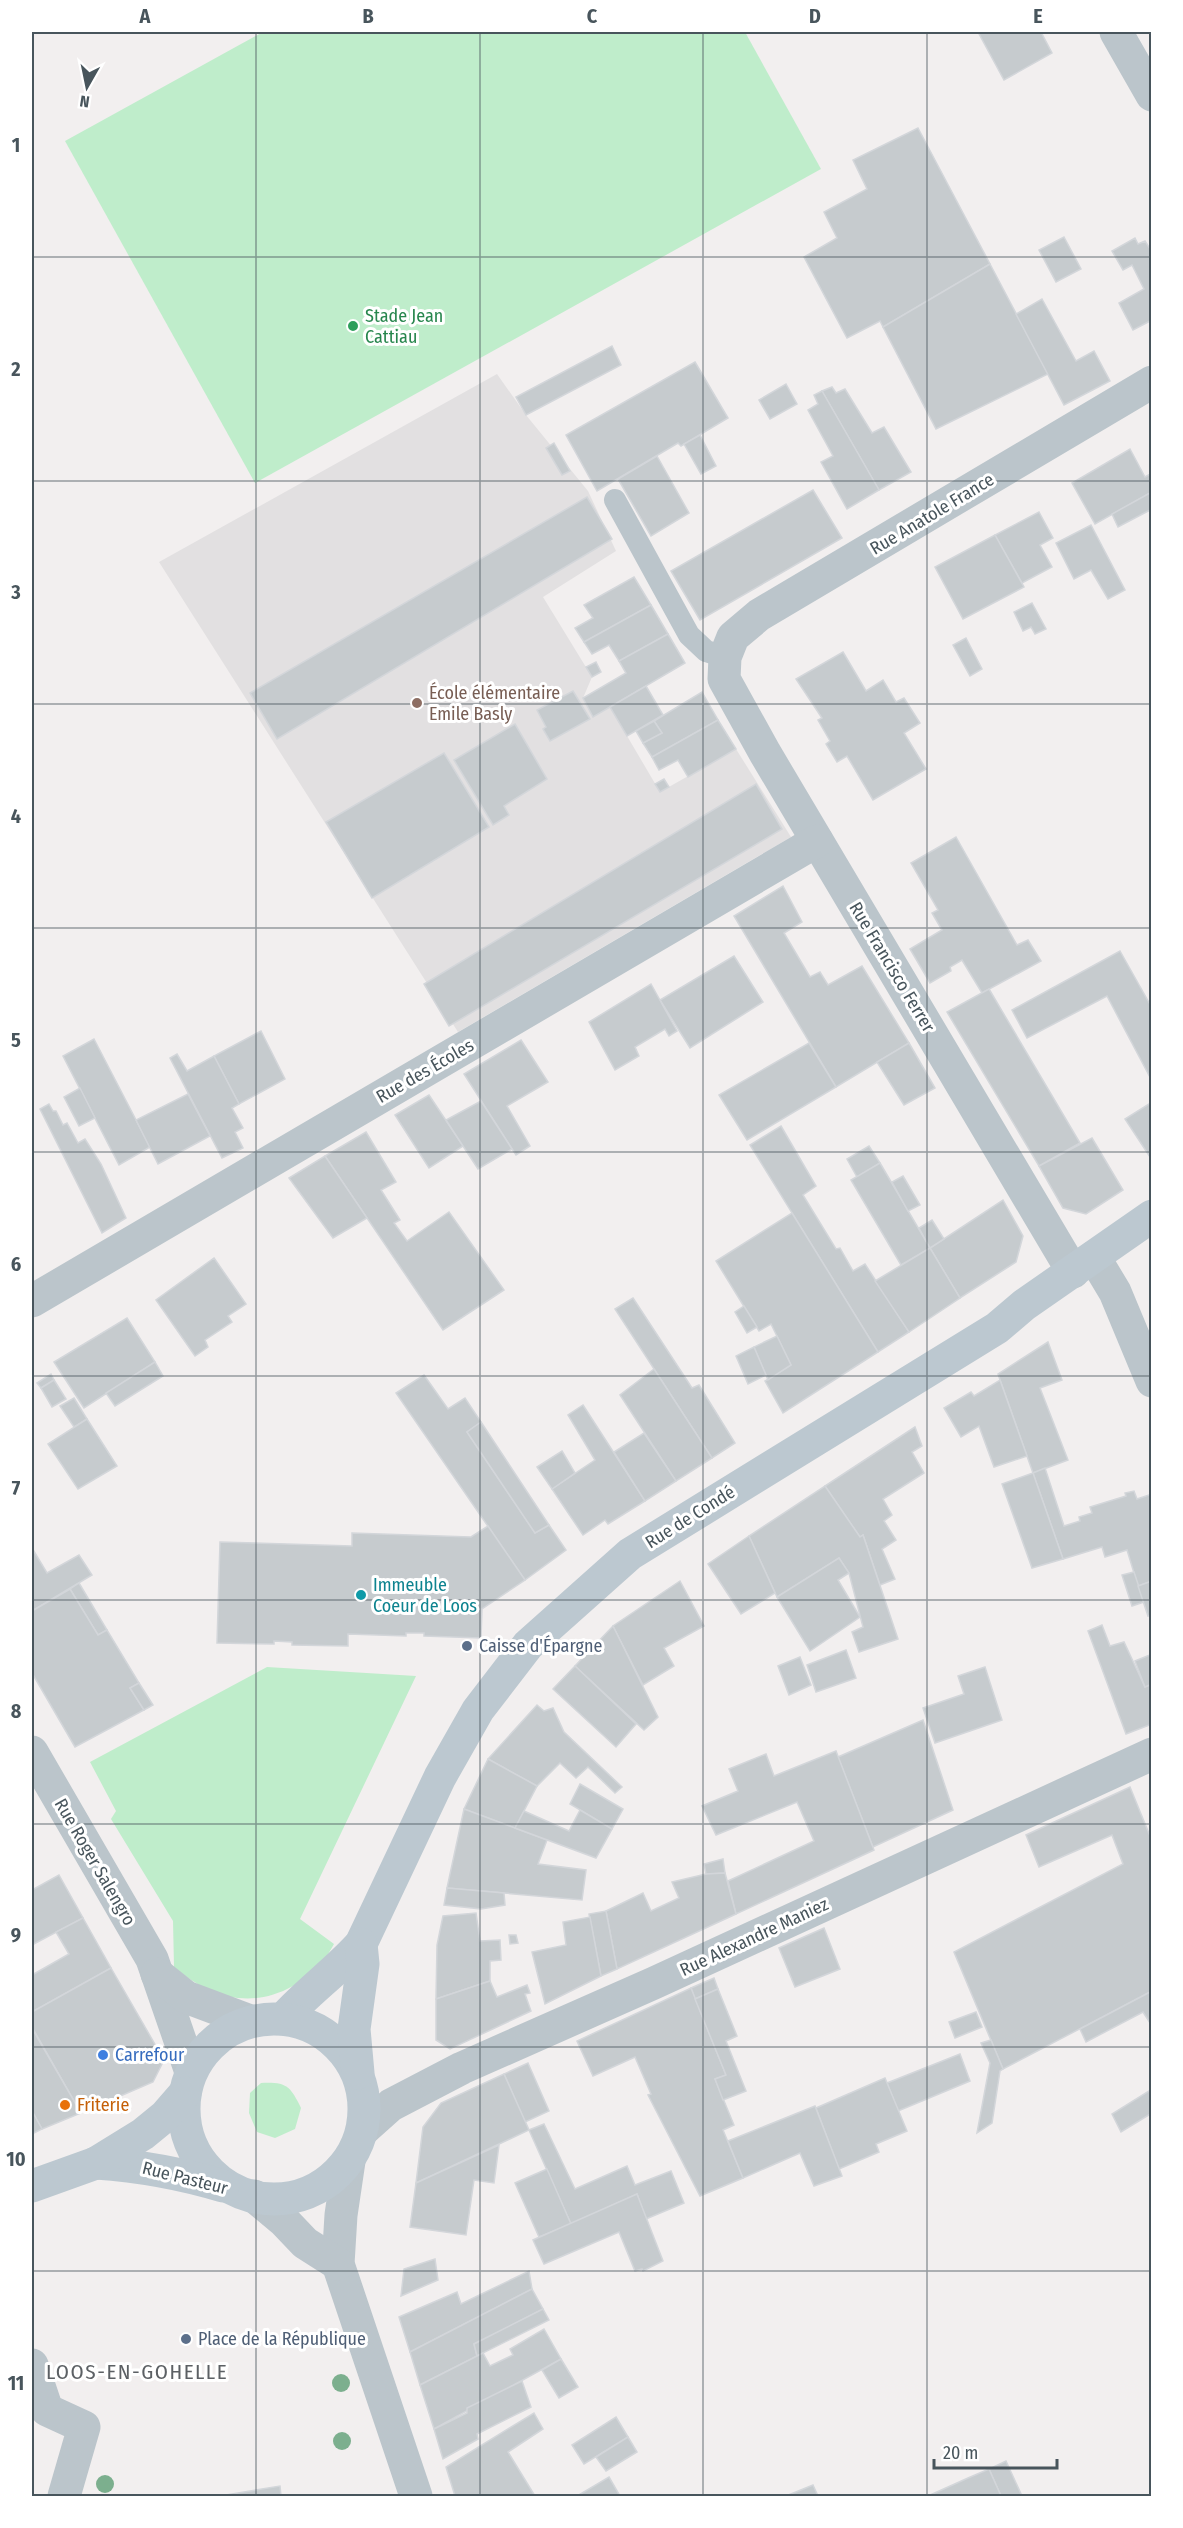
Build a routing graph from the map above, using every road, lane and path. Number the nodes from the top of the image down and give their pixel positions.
1 (1116, 32) edge
2 (1152, 95) edge
3 (1152, 382) edge
4 (615, 500) dead end
5 (725, 657) junction
6 (817, 841) junction
7 (1152, 1216) edge
8 (1083, 1265) junction
9 (32, 1301) edge
10 (1152, 1381) edge
11 (32, 1752) edge
12 (1152, 1754) edge
13 (361, 1944) junction
14 (157, 1974) junction
15 (283, 2019) junction
16 (250, 2021) junction
17 (358, 2073) junction
18 (188, 2083) junction
19 (363, 2130) junction
20 (349, 2162) junction
21 (96, 2163) junction
22 (32, 2186) edge
23 (246, 2194) junction
24 (338, 2264) junction
25 (32, 2365) edge
26 (63, 2496) edge
27 (416, 2496) edge

1 - 2 street
3 - 5 street, Rue Anatole France
4 - 5 lane
5 - 6 street, Rue Francisco Ferrer
6 - 8 street, Rue Francisco Ferrer
6 - 9 street, Rue des Écoles
7 - 8 main road, Rue de Condé
8 - 10 street, Rue Francisco Ferrer
8 - 13 main road, Rue de Condé
11 - 14 street, Rue Roger Salengro
12 - 19 street, Rue Alexandre Maniez
13 - 15 main road
13 - 17 main road
14 - 16 street
14 - 18 street, Rue Roger Salengro
15 - 16 main road
15 - 17 main road
16 - 18 main road
17 - 19 main road
18 - 21 main road, Rue Pasteur
18 - 23 main road
19 - 20 main road
20 - 23 main road
20 - 24 street
21 - 22 main road, Rue Pasteur
21 - 23 main road, Rue Pasteur
23 - 24 street
24 - 27 street
25 - 26 street

